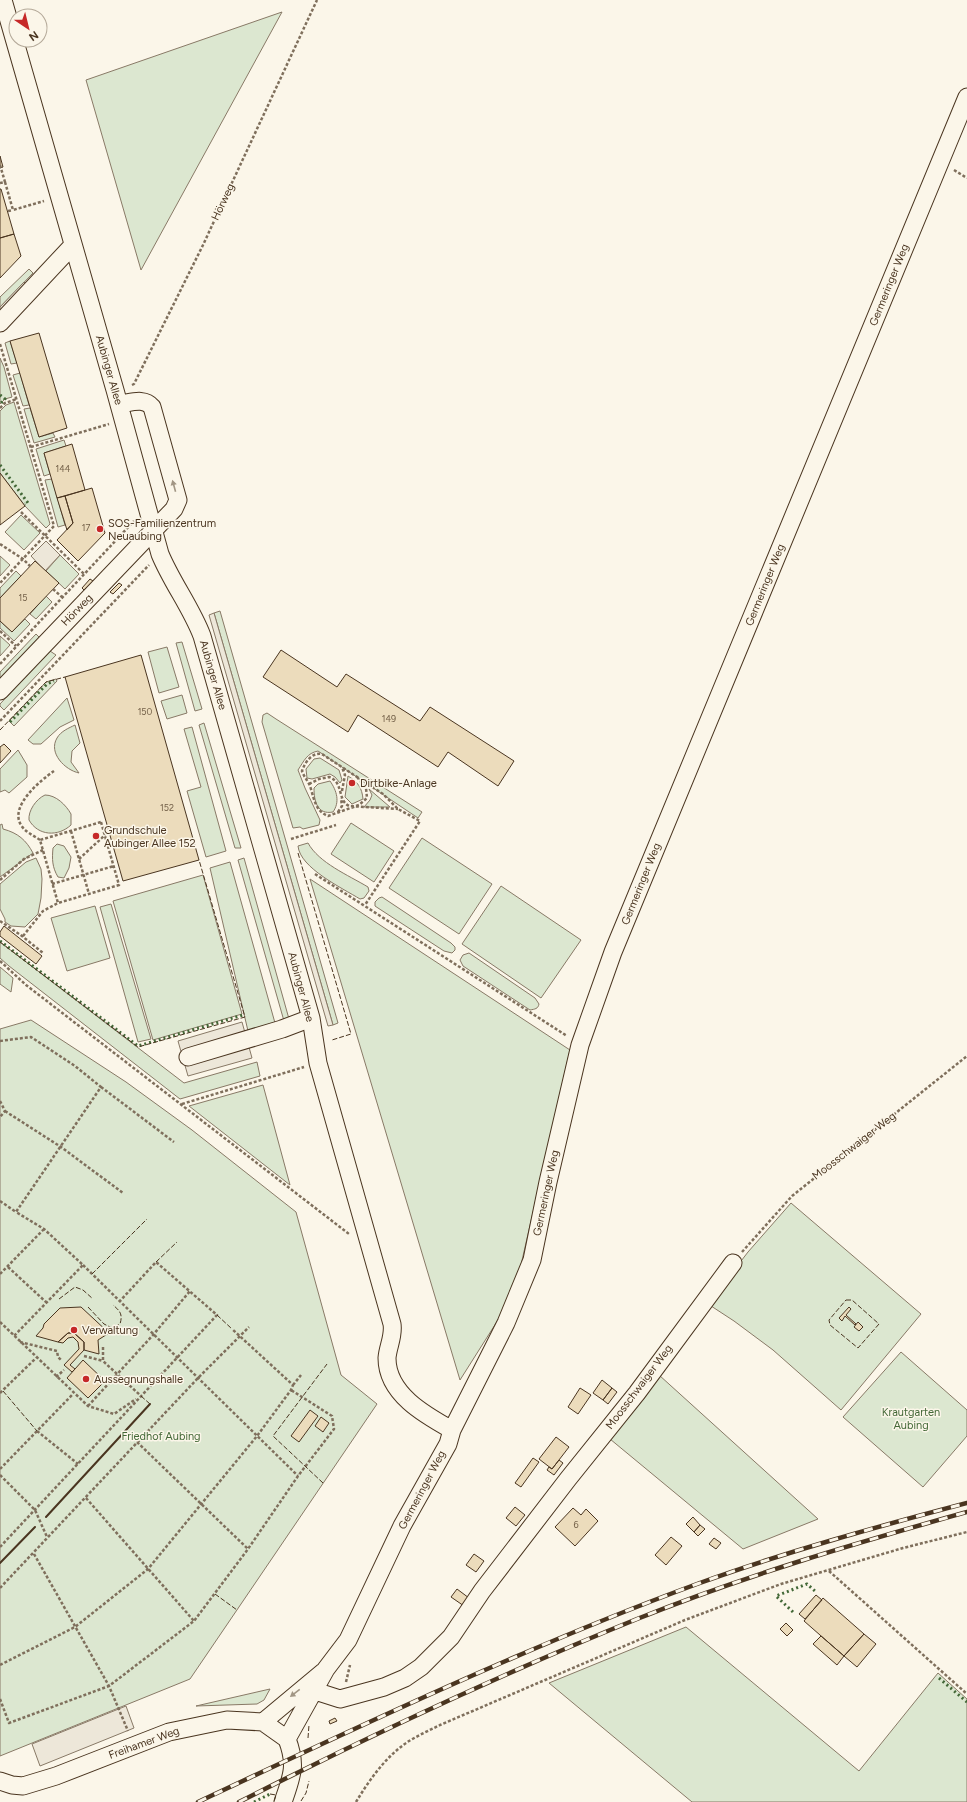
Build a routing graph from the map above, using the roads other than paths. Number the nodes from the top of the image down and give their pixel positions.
1 (3, 0) edge
2 (6, 32) edge
3 (967, 97) edge
4 (73, 245) junction
5 (0, 323) edge
6 (117, 397) junction
7 (154, 529) junction
8 (0, 691) edge
9 (311, 1018) junction
10 (188, 1057) dead end
11 (733, 1263) road end
12 (452, 1430) junction
13 (326, 1670) junction
14 (316, 1691) junction
15 (263, 1722) junction
16 (287, 1739) junction
17 (0, 1781) edge
18 (283, 1802) edge

1 - 2 street, Aubinger Allee
2 - 4 street, Aubinger Allee
3 - 12 street, Germeringer Weg
4 - 5 street
4 - 6 street, Aubinger Allee
6 - 7 street, Aubinger Allee
7 -> 6 street, Hörweg
7 - 8 street, Hörweg
7 - 9 street, Aubinger Allee
9 - 10 street
9 - 12 street, Aubinger Allee
11 - 14 street, Moosschwaiger Weg
12 - 13 street, Germeringer Weg
13 - 14 street, Germeringer Weg
13 -> 15 street, Germeringer Weg
14 - 16 street, Germeringer Weg
15 - 16 street
15 - 17 street, Freihamer Weg
16 - 18 street

